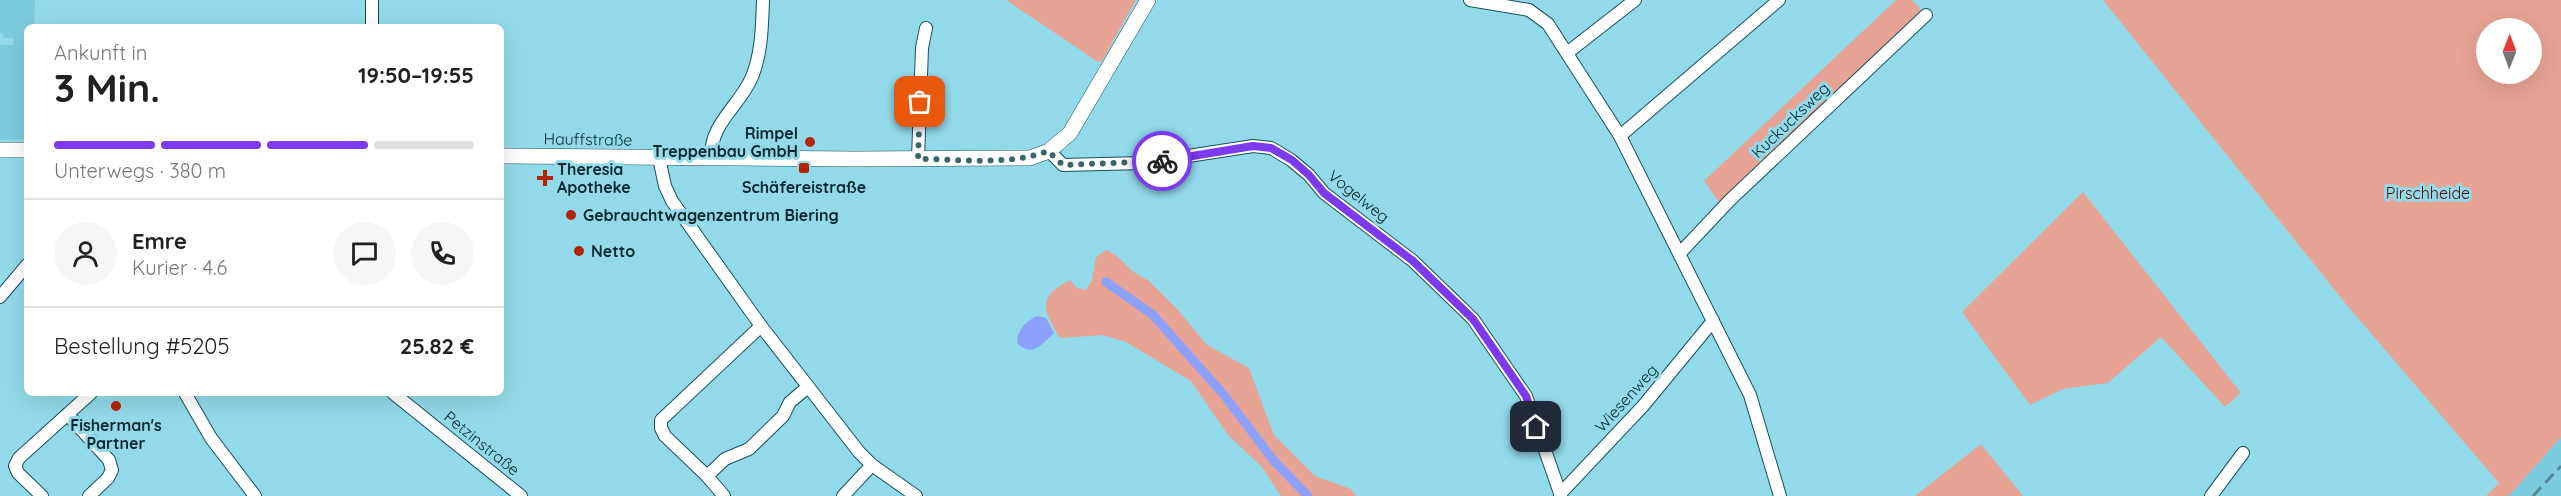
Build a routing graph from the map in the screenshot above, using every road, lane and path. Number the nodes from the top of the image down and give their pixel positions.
1 (372, 0) edge
2 (763, 0) edge
3 (1148, 0) edge
4 (1470, 0) edge
5 (1635, 0) edge
6 (1779, 0) edge
7 (1503, 2) edge
8 (1926, 15) dead end
9 (372, 24) edge
10 (926, 28) dead end
11 (1567, 52) junction
12 (1620, 136) junction
13 (0, 150) edge
14 (24, 150) edge
15 (1048, 151) junction
16 (504, 156) edge
17 (659, 158) junction
18 (711, 158) junction
19 (918, 159) junction
20 (1680, 253) junction
21 (24, 269) edge
22 (0, 297) edge
23 (1713, 321) junction
24 (760, 326) junction
25 (808, 387) junction
26 (89, 396) edge
27 (186, 396) edge
28 (397, 396) edge
29 (68, 415) junction
30 (2243, 453) dead end
31 (872, 465) junction
32 (707, 476) junction
33 (1775, 479) junction
34 (1561, 495) edge
35 (42, 496) edge
36 (89, 496) edge
37 (255, 496) edge
38 (521, 496) edge
39 (724, 496) edge
40 (843, 496) edge
41 (916, 496) edge
42 (1771, 496) edge
43 (1780, 496) edge
44 (2211, 496) edge

1 - 9 street
2 - 18 street
3 - 15 main road
4 - 7 street
5 - 11 street
6 - 12 street
7 - 11 street
8 - 20 street, Kuckucksweg
10 - 19 street
11 - 12 street
12 - 20 street
13 - 14 main road
15 - 19 main road, Hauffstraße
15 - 34 street, Vogelweg
16 - 17 main road, Hauffstraße
17 - 18 main road, Hauffstraße
17 - 24 street
18 - 19 main road, Hauffstraße
20 - 23 street
21 - 22 street
23 - 33 street
23 - 34 street, Wiesenweg
24 - 25 street
24 - 32 street
25 - 31 street
25 - 32 street
26 - 29 street
27 - 37 street
28 - 38 street, Petzinstraße
29 - 35 street
29 - 36 street
30 - 44 street
31 - 40 street
31 - 41 street
32 - 39 street
33 - 42 street
33 - 43 street

